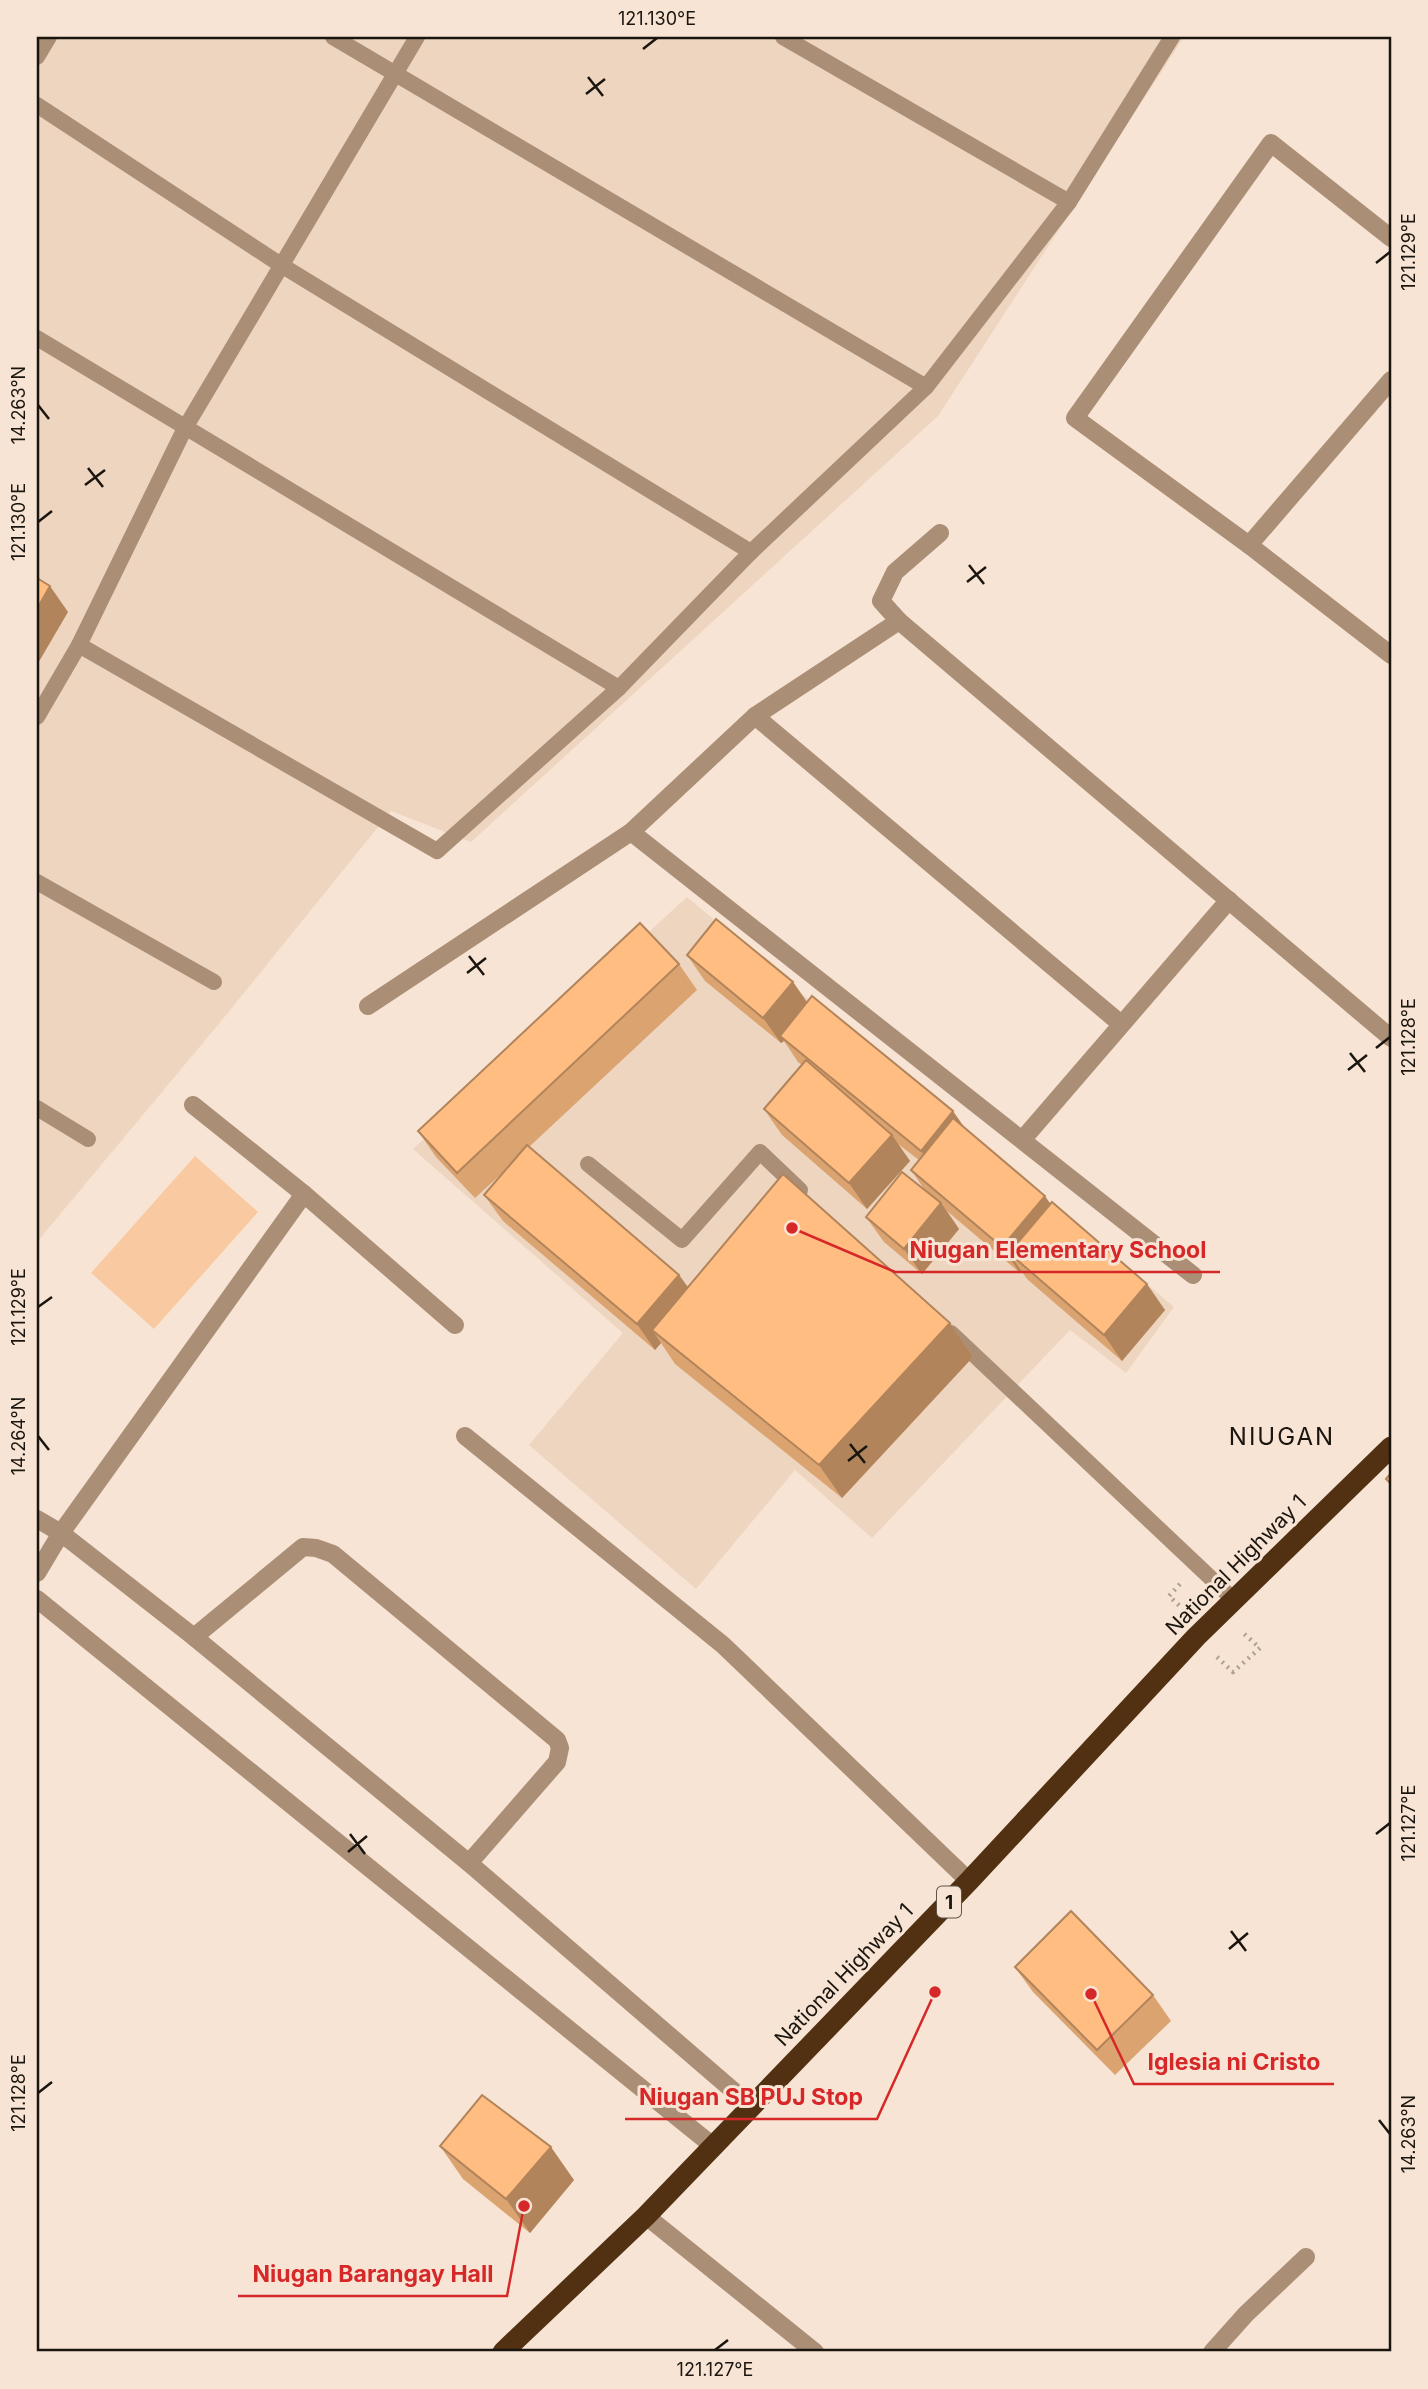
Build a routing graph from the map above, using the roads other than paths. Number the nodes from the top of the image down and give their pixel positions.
1 (49, 37) edge
2 (333, 37) edge
3 (417, 37) edge
4 (783, 37) edge
5 (1172, 37) edge
6 (37, 57) edge
7 (396, 73) junction
8 (37, 105) edge
9 (1069, 202) junction
10 (1391, 238) edge
11 (281, 265) junction
12 (37, 338) edge
13 (1391, 380) edge
14 (926, 387) junction
15 (186, 428) junction
16 (940, 533) dead end
17 (1249, 545) junction
18 (751, 552) junction
19 (899, 621) junction
20 (79, 645) junction
21 (1391, 655) edge
22 (619, 688) junction
23 (37, 716) edge
24 (755, 716) junction
25 (631, 832) junction
26 (37, 882) edge
27 (1229, 900) junction
28 (214, 982) dead end
29 (368, 1006) dead end
30 (1121, 1024) junction
31 (1391, 1038) edge
32 (192, 1105) dead end
33 (37, 1108) edge
34 (88, 1139) dead end
35 (1023, 1139) junction
36 (588, 1164) dead end
37 (303, 1194) junction
38 (810, 1199) edge
39 (1193, 1275) dead end
40 (941, 1324) edge
41 (455, 1325) dead end
42 (465, 1436) dead end
43 (1391, 1447) edge
44 (37, 1519) edge
45 (61, 1533) junction
46 (37, 1573) edge
47 (37, 1599) edge
48 (1234, 1600) junction
49 (194, 1637) junction
50 (469, 1863) junction
51 (969, 1881) junction
52 (751, 2106) junction
53 (713, 2146) junction
54 (646, 2216) junction
55 (1306, 2257) dead end
56 (511, 2350) edge
57 (816, 2352) edge
58 (1212, 2352) edge

1 - 6 lane
2 - 7 lane
3 - 7 lane
4 - 9 lane
5 - 9 lane
7 - 11 lane
7 - 14 lane
8 - 11 lane
9 - 14 lane
10 - 17 street
11 - 15 lane
11 - 18 lane
12 - 15 lane
13 - 17 street
14 - 18 lane
15 - 20 lane
15 - 22 lane
16 - 19 street
17 - 21 street
18 - 22 lane
19 - 24 street
19 - 27 street
20 - 22 lane
20 - 23 lane
24 - 25 street
24 - 30 street
25 - 29 street
25 - 35 street
26 - 28 lane
27 - 30 street
27 - 31 street
30 - 35 street
32 - 37 street
33 - 34 lane
35 - 39 street
36 - 38 lane
37 - 41 street
37 - 45 street
40 - 48 lane
42 - 51 street
43 - 48 highway, National Highway 1 / 1
44 - 45 street
45 - 46 street
45 - 49 street
47 - 53 street
48 - 51 highway, National Highway 1 / 1
49 - 50 street
49 - 50 street
50 - 52 street
51 - 52 highway, National Highway 1 / 1
52 - 53 highway, National Highway 1 / 1
53 - 54 highway, National Highway 1 / 1
54 - 56 highway, National Highway 1 / 1
54 - 57 street
55 - 58 street

